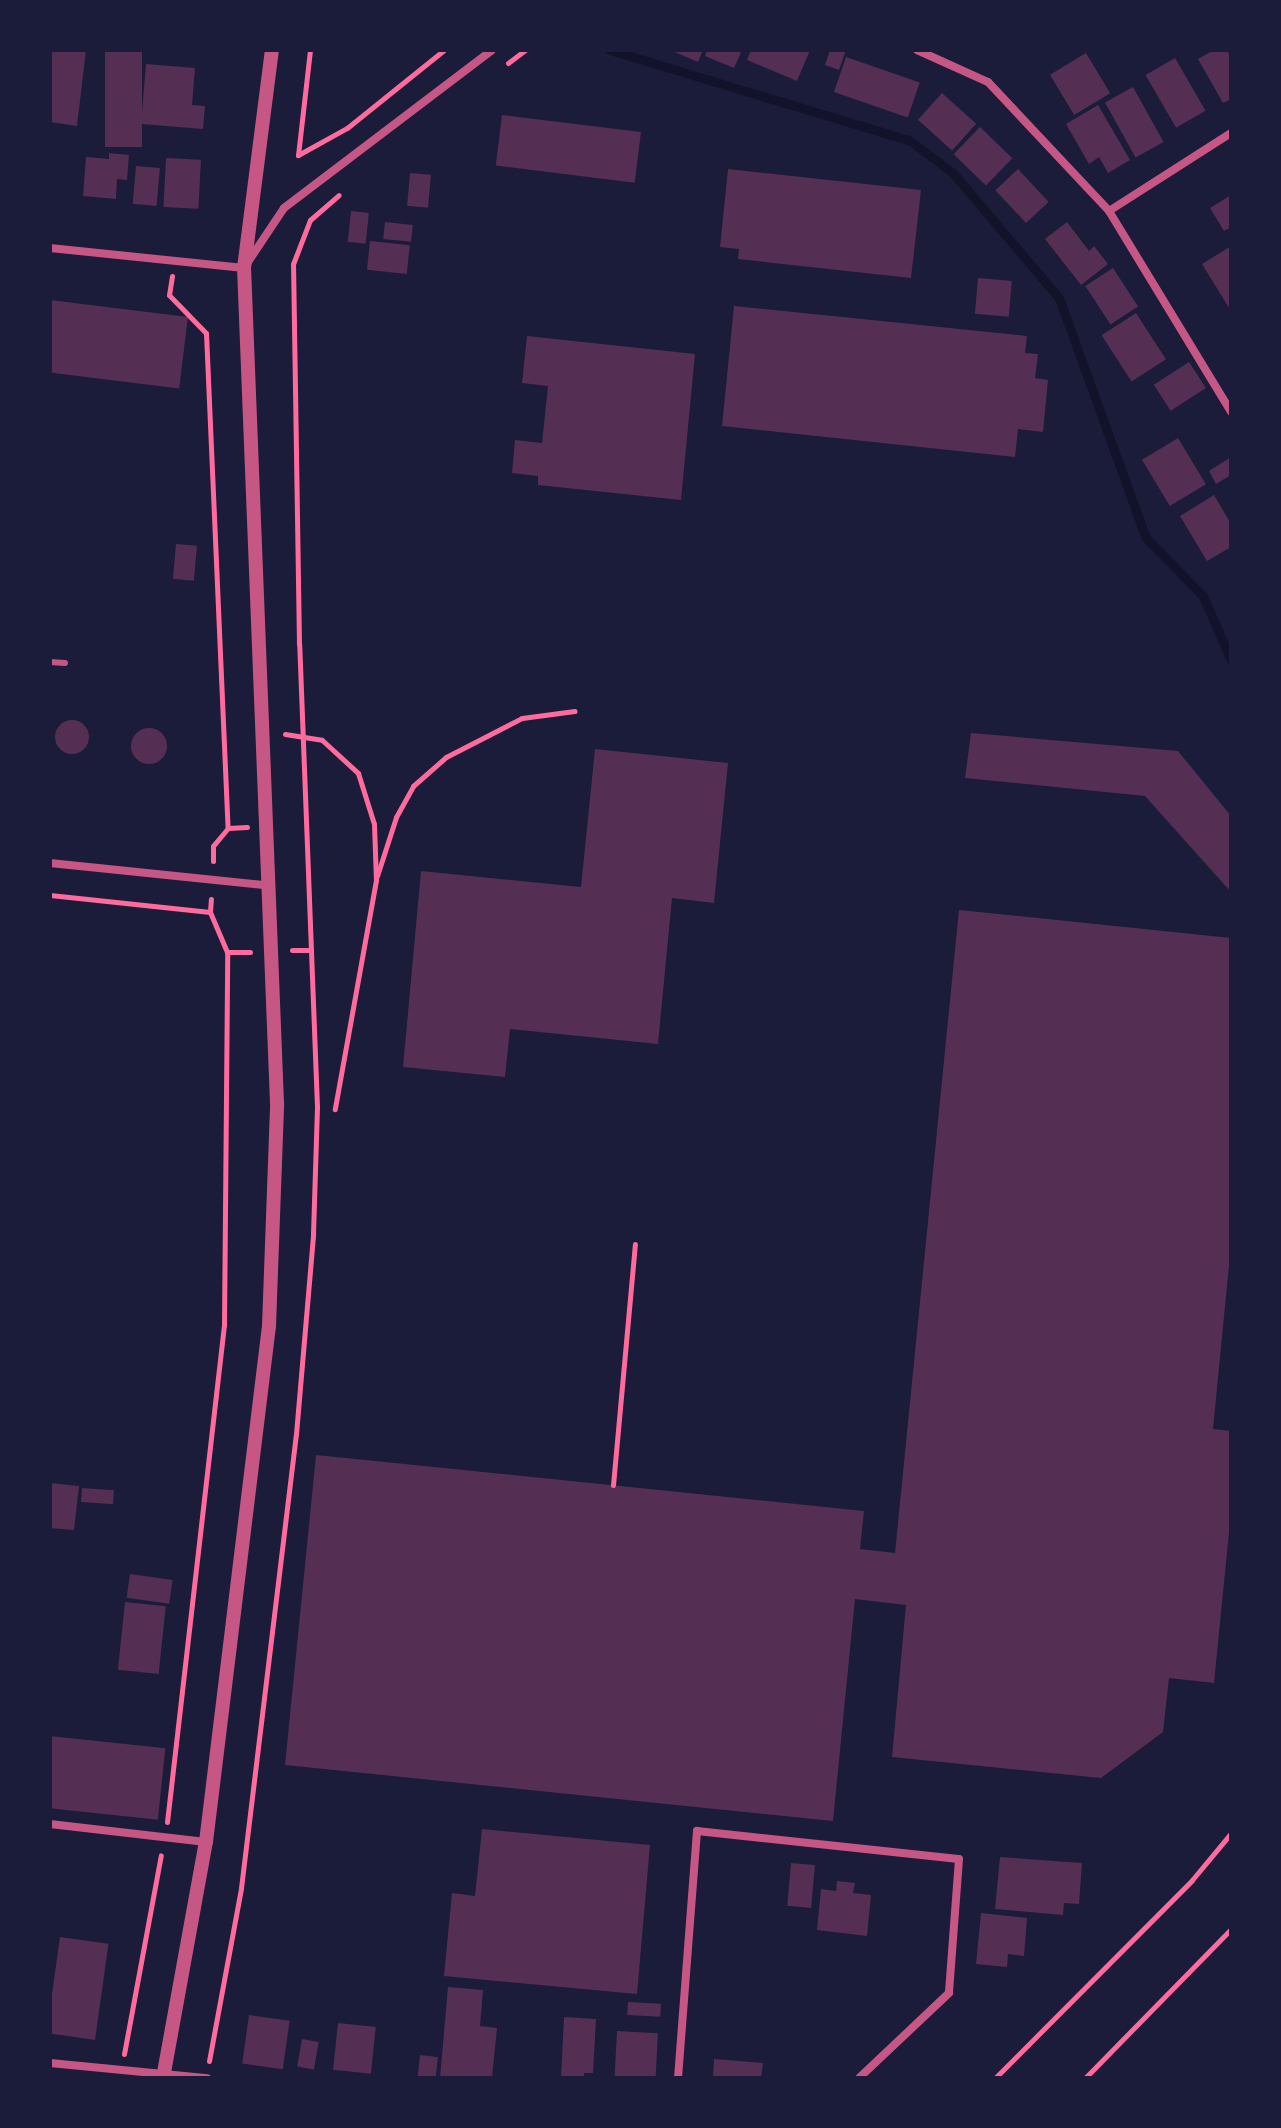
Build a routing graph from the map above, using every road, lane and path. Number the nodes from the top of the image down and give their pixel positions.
1 (272, 50) edge
2 (310, 50) edge
3 (444, 50) edge
4 (492, 50) edge
5 (917, 50) edge
6 (1231, 133) edge
7 (1109, 211) junction
8 (50, 248) edge
9 (174, 261) junction
10 (244, 268) junction
11 (1231, 412) edge
12 (50, 662) edge
13 (65, 663) dead end
14 (575, 711) dead end
15 (264, 731) junction
16 (50, 863) edge
17 (212, 879) junction
18 (376, 880) junction
19 (272, 886) junction
20 (50, 895) edge
21 (210, 912) junction
22 (335, 1109) dead end
23 (635, 1244) dead end
24 (613, 1485) dead end
25 (50, 1824) edge
26 (1231, 1833) edge
27 (165, 1837) junction
28 (206, 1842) junction
29 (1231, 1929) edge
30 (50, 2063) edge
31 (121, 2071) junction
32 (164, 2075) edge
33 (207, 2078) edge
34 (678, 2078) edge
35 (859, 2078) edge
36 (995, 2078) edge
37 (1085, 2078) edge

1 - 10 street
2 - 3 path
4 - 10 street
5 - 7 street
6 - 7 street
7 - 11 street
8 - 9 street
9 - 10 street
9 - 17 path
10 - 15 street
12 - 13 lane
14 - 18 path
15 - 18 path
15 - 19 street
16 - 17 street
17 - 19 street
17 - 21 path
18 - 22 path
19 - 28 street
20 - 21 path
21 - 27 path
23 - 24 path
25 - 27 street
26 - 36 path
27 - 28 street
27 - 31 path
28 - 32 street
29 - 37 path
30 - 31 street
31 - 32 street
32 - 33 street
34 - 35 street

